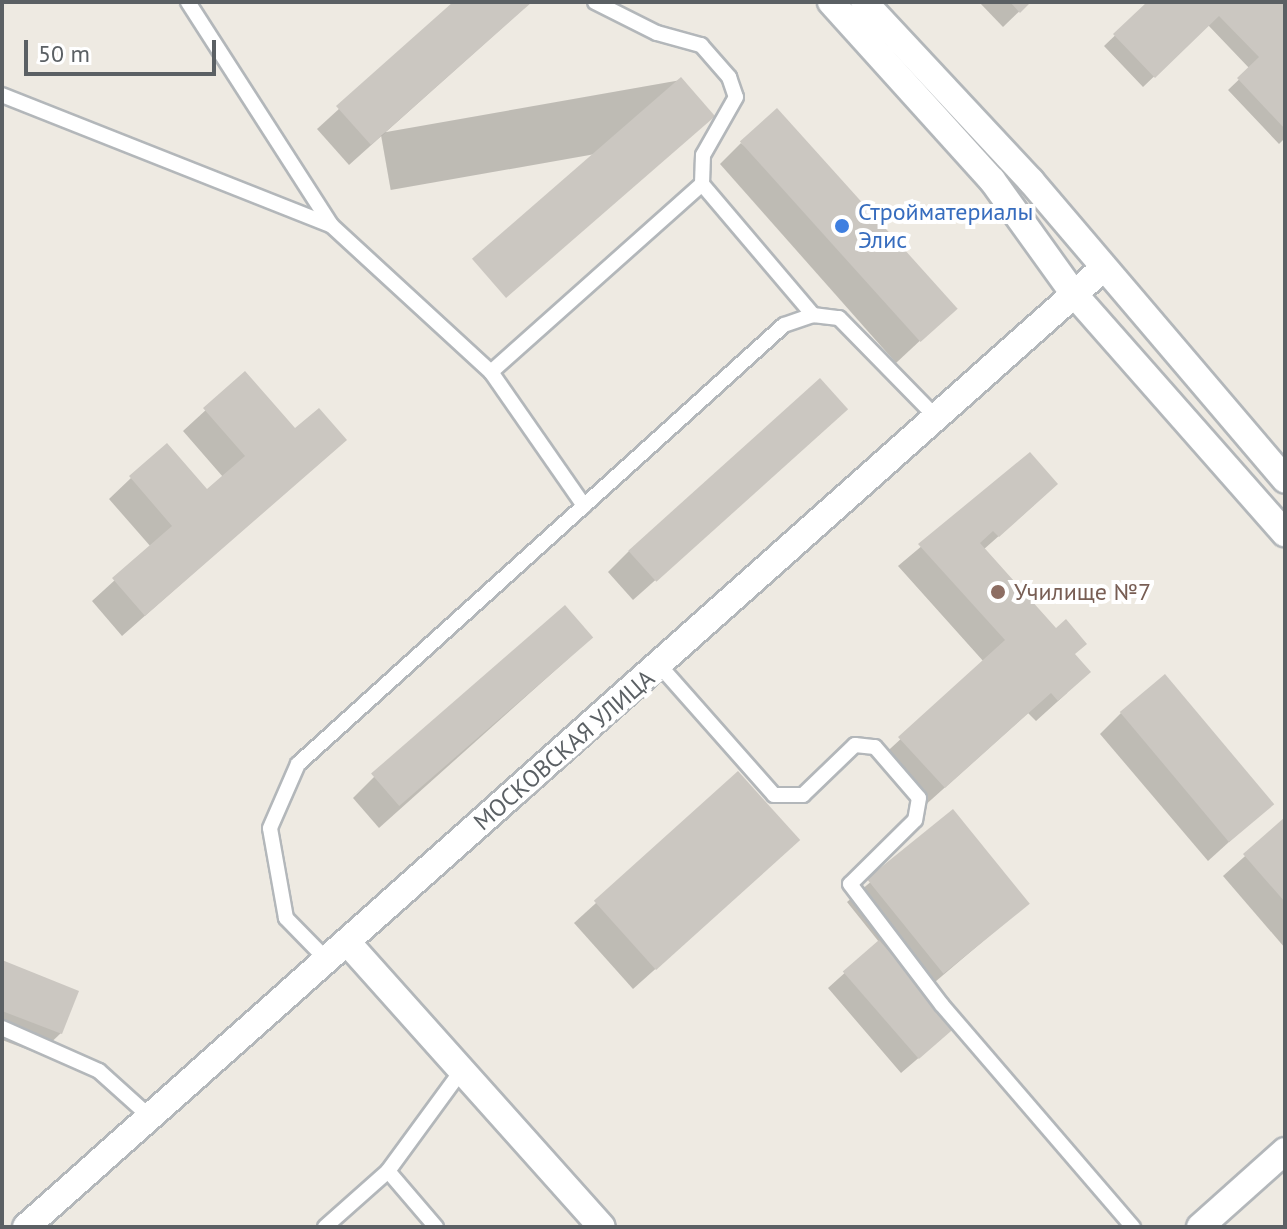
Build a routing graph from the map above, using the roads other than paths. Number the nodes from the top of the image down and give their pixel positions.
1 (188, 2) edge
2 (595, 2) edge
3 (831, 2) edge
4 (864, 2) edge
5 (2, 95) edge
6 (702, 184) junction
7 (331, 225) junction
8 (1100, 271) junction
9 (1074, 294) junction
10 (813, 315) junction
11 (491, 372) junction
12 (937, 418) junction
13 (1285, 479) edge
14 (584, 506) junction
15 (1285, 533) edge
16 (660, 666) junction
17 (347, 942) junction
18 (327, 960) junction
19 (2, 1028) edge
20 (462, 1070) junction
21 (150, 1117) junction
22 (1285, 1151) edge
23 (388, 1171) junction
24 (26, 1227) edge
25 (325, 1227) edge
26 (436, 1227) edge
27 (602, 1227) edge
28 (1133, 1227) edge
29 (1200, 1227) edge

1 - 7 lane
2 - 6 lane
3 - 9 street
4 - 8 street
5 - 7 lane
6 - 10 lane
6 - 11 lane
7 - 11 lane
8 - 9 street, МОСКОВСКАЯ УЛИЦА
8 - 13 street
9 - 12 street, МОСКОВСКАЯ УЛИЦА
9 - 15 street
10 - 12 lane
10 - 14 lane
11 - 14 lane
12 - 16 street, МОСКОВСКАЯ УЛИЦА
14 - 18 lane
16 - 17 street, МОСКОВСКАЯ УЛИЦА
16 - 28 lane
17 - 18 street, МОСКОВСКАЯ УЛИЦА
17 - 20 street
18 - 21 street, МОСКОВСКАЯ УЛИЦА
19 - 21 lane
20 - 23 lane
20 - 27 street
21 - 24 street, МОСКОВСКАЯ УЛИЦА
22 - 29 street
23 - 25 lane
23 - 26 lane

